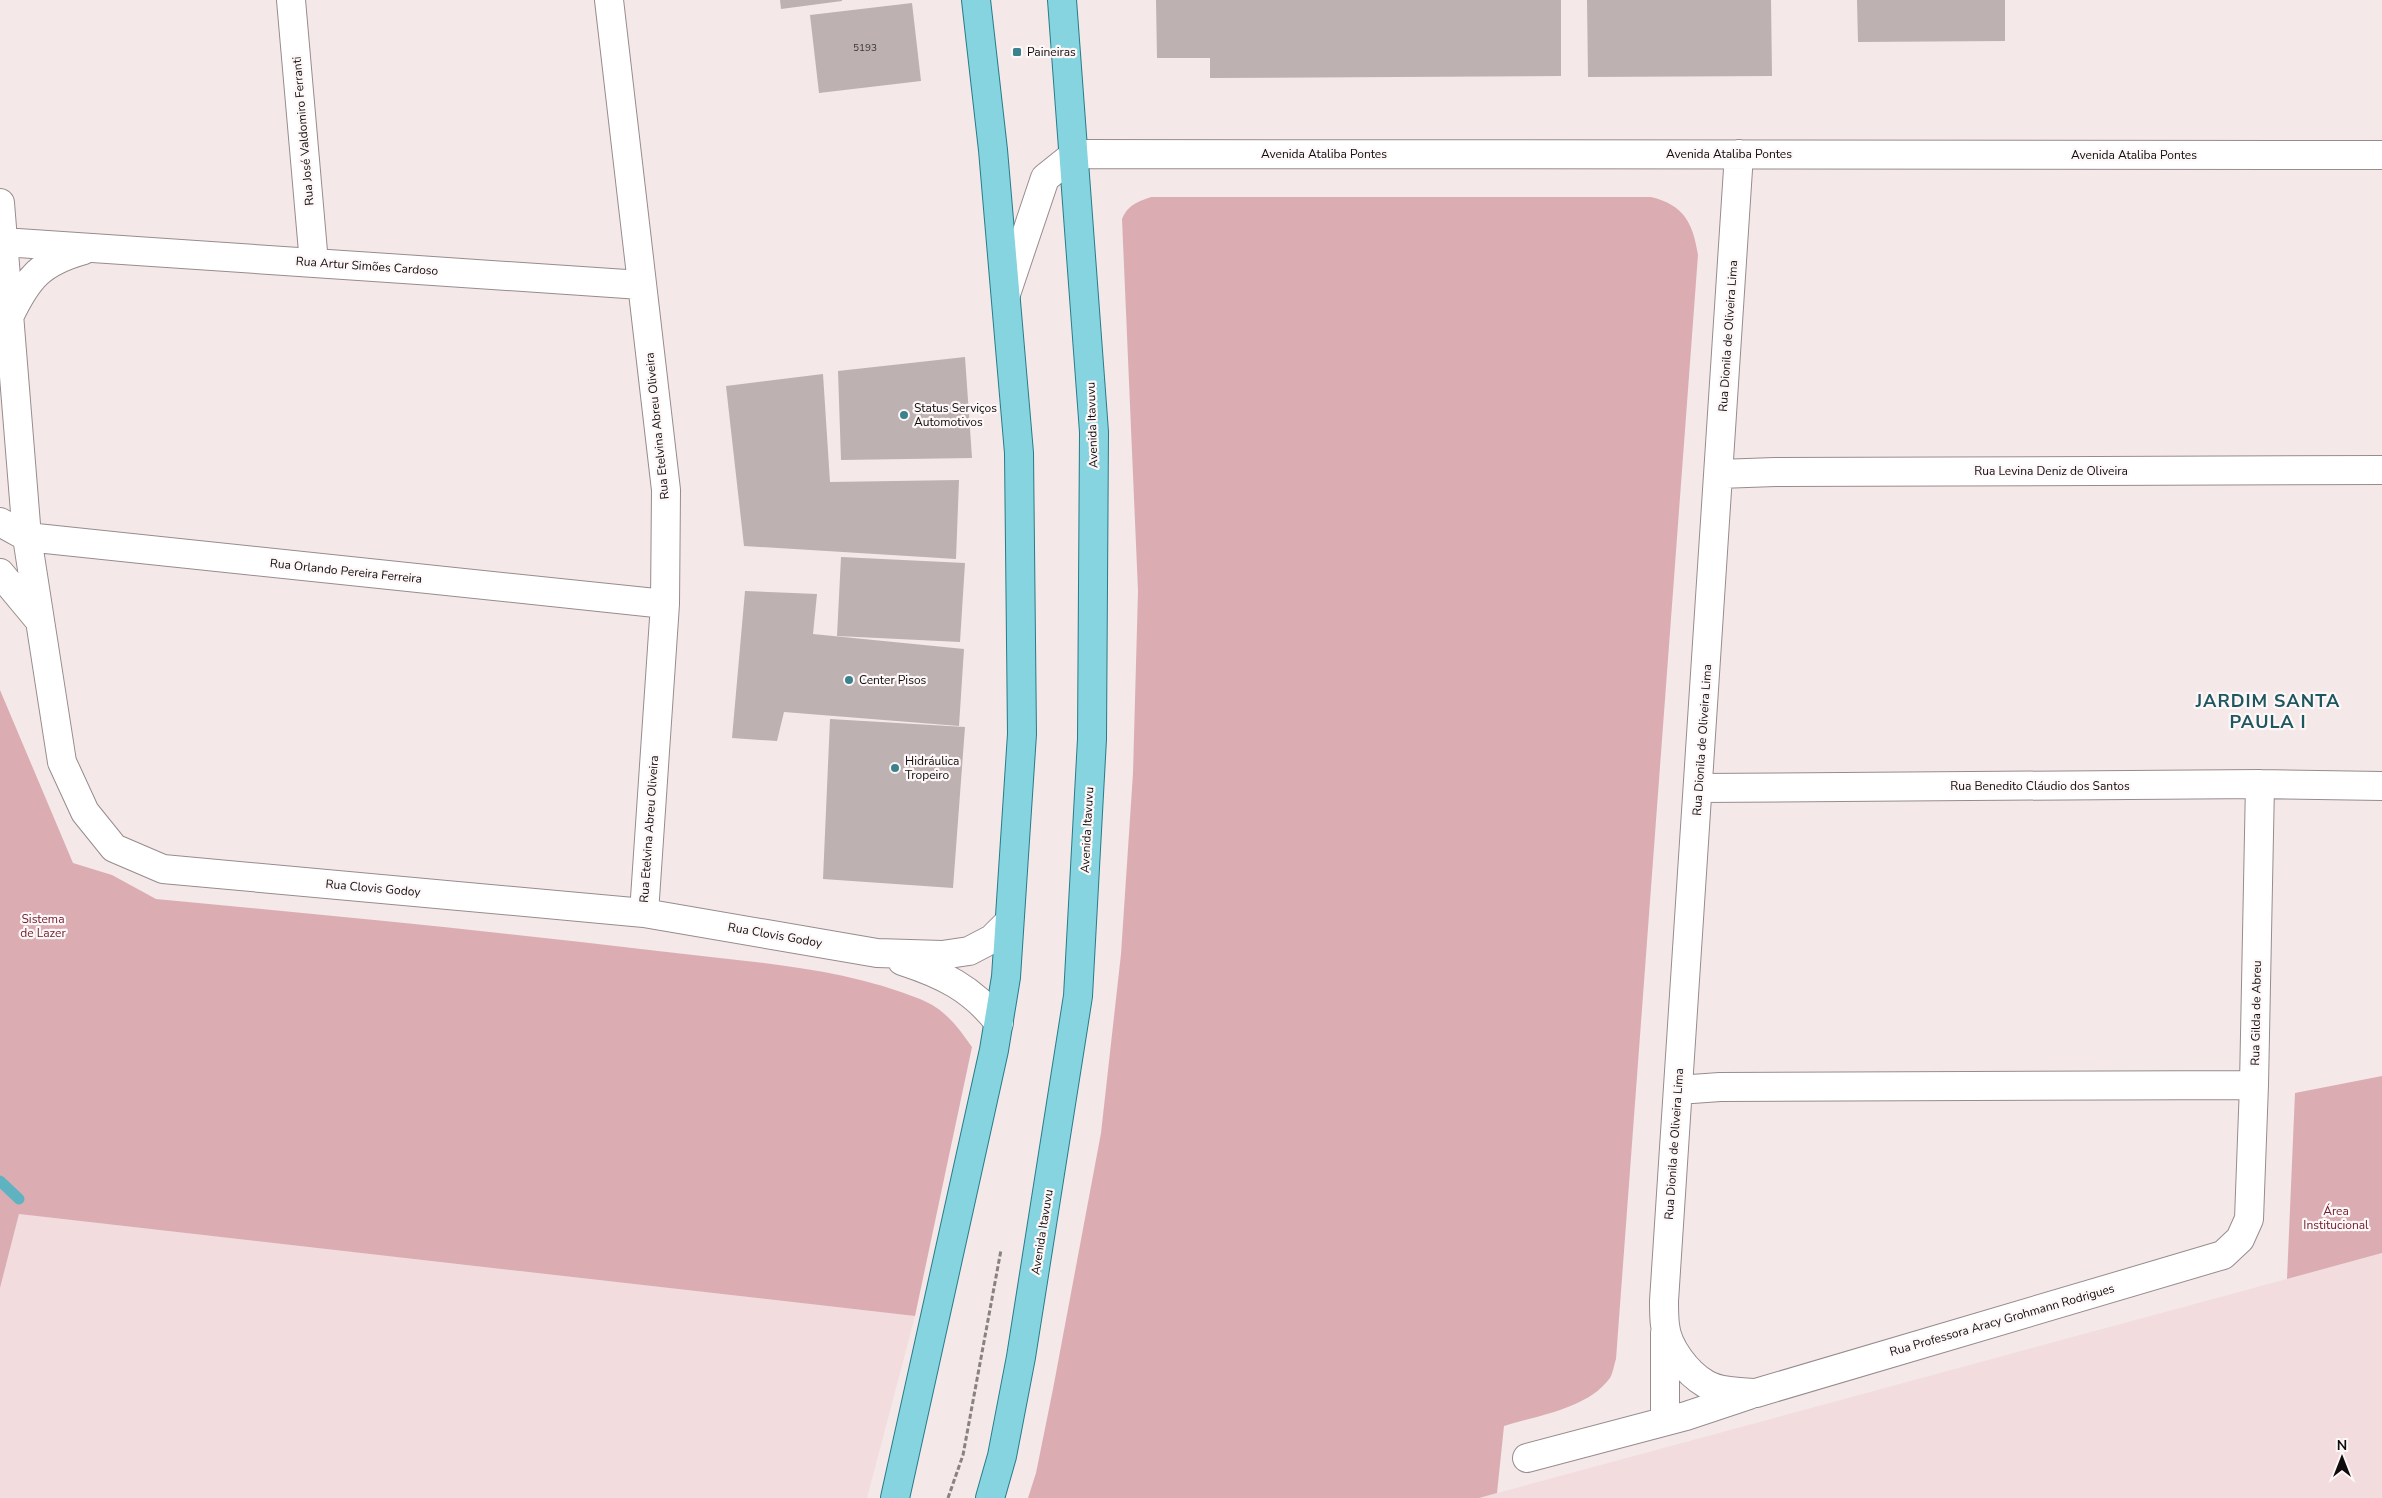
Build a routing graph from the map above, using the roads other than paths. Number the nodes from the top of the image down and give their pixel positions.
1 (291, 0) edge
2 (609, 0) edge
3 (976, 0) edge
4 (1062, 0) edge
5 (1075, 154) junction
6 (1739, 154) junction
7 (2382, 155) edge
8 (0, 203) edge
9 (3, 242) junction
10 (93, 247) junction
11 (314, 262) junction
12 (641, 285) junction
13 (1006, 294) junction
14 (9, 317) junction
15 (16, 401) junction
16 (0, 425) edge
17 (2382, 470) edge
18 (1719, 474) junction
19 (0, 522) edge
20 (29, 550) junction
21 (0, 553) edge
22 (0, 573) edge
23 (665, 604) junction
24 (40, 621) junction
25 (2260, 784) junction
26 (2382, 786) edge
27 (1699, 788) junction
28 (644, 912) junction
29 (1009, 922) junction
30 (877, 953) junction
31 (998, 1022) junction
32 (2254, 1085) junction
33 (1678, 1090) junction
34 (2240, 1239) joint
35 (1665, 1326) junction
36 (1690, 1372) joint
37 (1760, 1392) junction
38 (1665, 1421) junction
39 (1527, 1458) dead end
40 (895, 1498) edge
41 (990, 1498) edge

1 - 11 street, Rua José Valdomiro Ferranti
2 - 12 street, Rua Etelvina Abreu Oliveira
3 - 13 main road
4 - 5 main road, Avenida Itavuvu
5 - 6 street, Avenida Ataliba Pontes
5 - 13 street
5 - 41 main road, Avenida Itavuvu
6 - 7 street, Avenida Ataliba Pontes
6 - 18 street, Rua Dionila de Oliveira Lima
8 - 9 street, Rua Clovis Godoy
9 - 10 street, Rua Artur Simões Cardoso
9 - 14 street, Rua Clovis Godoy
10 - 11 street, Rua Artur Simões Cardoso
10 - 14 street, Rua Artur Simões Cardoso
11 - 12 street, Rua Artur Simões Cardoso
12 - 23 street, Rua Etelvina Abreu Oliveira
13 - 29 main road
14 - 15 street, Rua Clovis Godoy
15 - 16 street
15 - 20 street, Rua Clovis Godoy
17 - 18 street, Rua Levina Deniz de Oliveira
18 - 27 street, Rua Dionila de Oliveira Lima
19 - 20 street
20 - 21 street
20 - 23 street, Rua Orlando Pereira Ferreira
20 - 24 street, Rua Clovis Godoy
22 - 24 street
23 - 28 street, Rua Etelvina Abreu Oliveira
24 - 28 street, Rua Clovis Godoy
25 - 26 street, Rua Benedito Cláudio dos Santos
25 - 27 street, Rua Benedito Cláudio dos Santos
25 - 32 street, Rua Gilda de Abreu
27 - 33 street, Rua Dionila de Oliveira Lima
28 - 30 street, Rua Clovis Godoy
29 - 30 street, Rua Clovis Godoy
29 - 31 main road
30 - 31 street, Rua Clovis Godoy
31 - 40 main road
32 - 33 street
32 - 34 street, Rua Gilda de Abreu
33 - 35 street, Rua Dionila de Oliveira Lima
34 - 37 street, Rua Professora Aracy Grohmann Rodrigues
35 - 36 street, Rua Dionila de Oliveira Lima
35 - 38 street, Rua Dionila de Oliveira Lima
36 - 37 street, Rua Professora Aracy Grohmann Rodrigues
37 - 38 street, Rua Professora Aracy Grohmann Rodrigues
38 - 39 street, Rua Professora Aracy Grohmann Rodrigues

